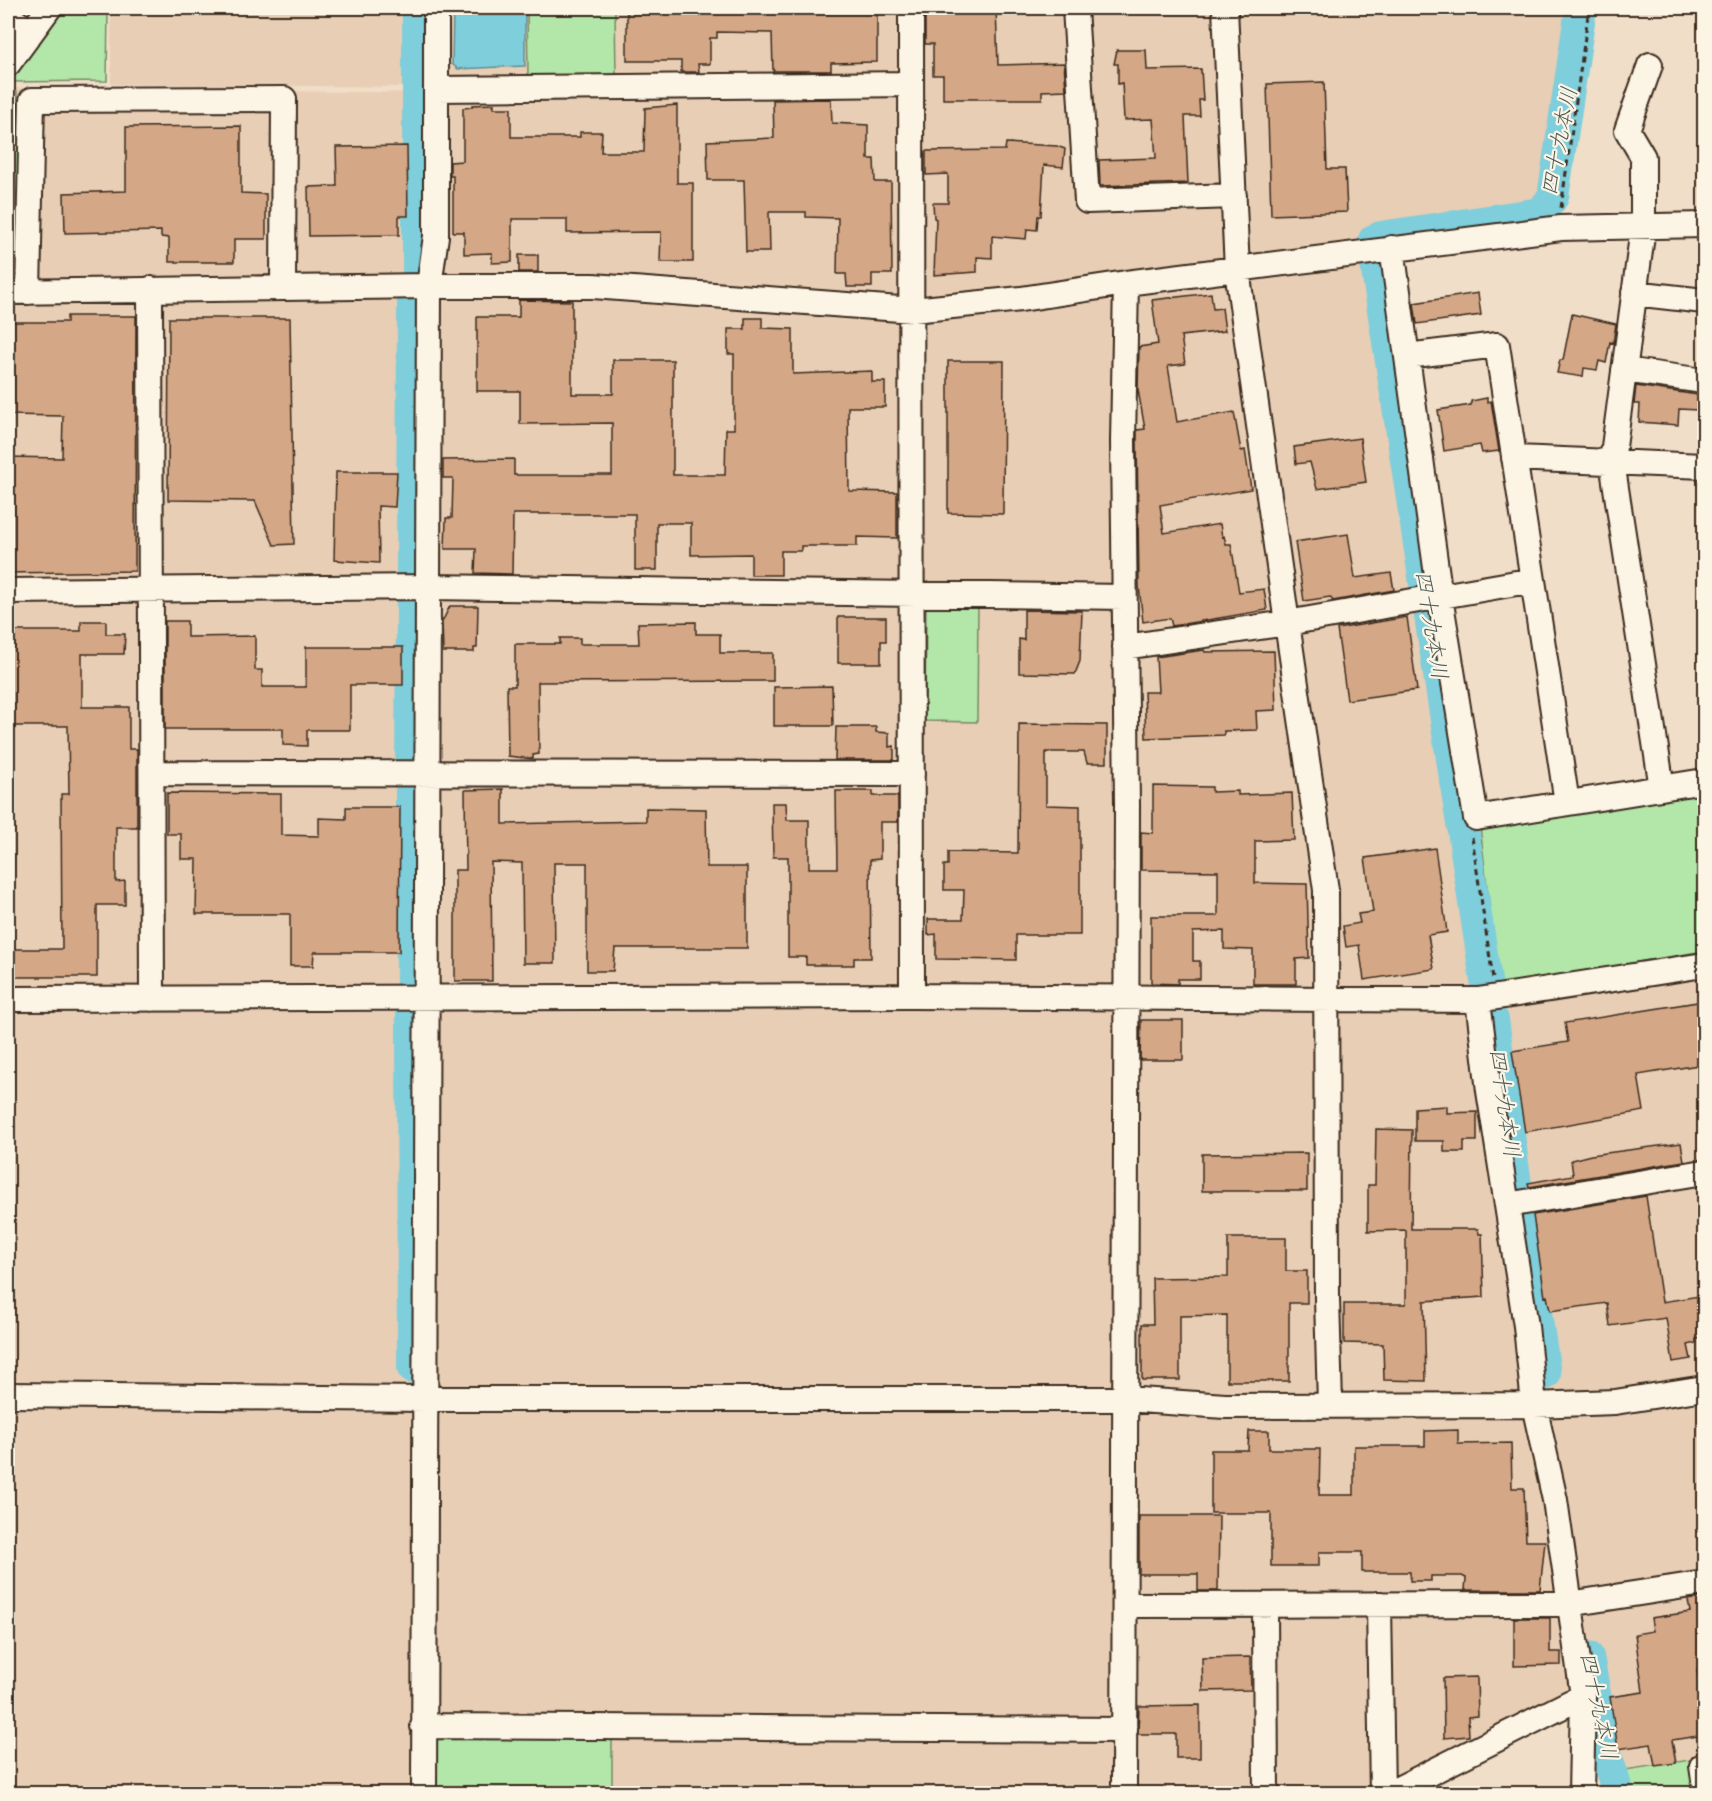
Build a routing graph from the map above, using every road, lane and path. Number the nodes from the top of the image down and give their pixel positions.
1 (49, 8) edge
2 (436, 8) edge
3 (911, 8) edge
4 (1075, 8) edge
5 (1225, 8) edge
6 (1589, 8) edge
7 (8, 16) edge
8 (30, 32) junction
9 (8, 64) edge
10 (1650, 64) dead end
11 (911, 84) junction
12 (436, 89) junction
13 (1234, 196) junction
14 (1704, 225) edge
15 (1561, 228) junction
16 (1643, 228) junction
17 (1392, 248) junction
18 (1237, 270) junction
19 (1126, 283) junction
20 (283, 286) junction
21 (429, 286) junction
22 (150, 289) junction
23 (18, 292) edge
24 (1634, 293) junction
25 (1704, 302) edge
26 (913, 310) junction
27 (1407, 356) junction
28 (1624, 370) junction
29 (1704, 381) edge
30 (1514, 458) junction
31 (1612, 462) junction
32 (1704, 466) edge
33 (1533, 580) junction
34 (428, 587) junction
35 (152, 590) junction
36 (8, 591) edge
37 (913, 595) junction
38 (1124, 597) junction
39 (1440, 597) junction
40 (1287, 623) junction
41 (1125, 647) junction
42 (152, 773) junction
43 (912, 774) junction
44 (428, 776) junction
45 (1704, 781) edge
46 (1662, 788) junction
47 (1567, 803) junction
48 (1476, 818) junction
49 (1704, 965) edge
50 (912, 996) junction
51 (428, 998) junction
52 (8, 999) edge
53 (152, 999) junction
54 (1126, 999) junction
55 (1487, 999) junction
56 (1327, 1000) junction
57 (1704, 1172) edge
58 (1507, 1205) junction
59 (1704, 1388) edge
60 (8, 1395) edge
61 (425, 1399) junction
62 (1125, 1399) junction
63 (1330, 1404) junction
64 (1534, 1405) junction
65 (1704, 1582) edge
66 (1379, 1604) junction
67 (1569, 1604) junction
68 (1126, 1605) junction
69 (1265, 1605) junction
70 (1583, 1696) junction
71 (423, 1726) junction
72 (1125, 1730) junction
73 (1704, 1765) edge
74 (1704, 1780) edge
75 (424, 1794) edge
76 (1124, 1794) edge
77 (1266, 1794) edge
78 (1382, 1794) edge
79 (1388, 1794) edge
80 (1581, 1794) edge

1 - 8 street
2 - 12 street
3 - 11 street
4 - 13 street
5 - 13 street
6 - 15 path
7 - 8 street
8 - 9 street
10 - 16 street
11 - 12 street
11 - 26 street
12 - 21 street
13 - 18 street
14 - 16 street
15 - 16 street
15 - 17 street
16 - 24 street
17 - 18 street
17 - 27 street
18 - 19 street
18 - 40 street
19 - 26 street
19 - 38 street
20 - 21 street
20 - 22 street
20 - 23 street
21 - 26 street
21 - 34 street
22 - 23 street
22 - 35 street
24 - 25 street
24 - 28 street
26 - 37 street
27 - 30 street
27 - 39 street
28 - 29 street
28 - 31 street
30 - 31 street
30 - 33 street
31 - 32 street
31 - 46 street
33 - 39 street
33 - 47 street
34 - 35 street
34 - 37 street
34 - 44 street
35 - 36 street
35 - 42 street
37 - 38 street
37 - 43 street
38 - 41 street
39 - 40 street
39 - 48 street
40 - 41 street
40 - 56 street
41 - 54 street
42 - 44 street
42 - 53 street
43 - 44 street
43 - 50 street
44 - 51 street
45 - 46 street
46 - 47 street
47 - 48 street
48 - 55 path
49 - 55 street
50 - 51 street
50 - 54 street
51 - 53 street
51 - 61 street
52 - 53 street
54 - 56 street
54 - 62 street
55 - 56 street
55 - 58 street
56 - 63 street
57 - 58 street
58 - 64 street
59 - 64 street
60 - 61 street
61 - 62 street
61 - 71 street
62 - 63 street
62 - 68 street
63 - 64 street
64 - 67 street
65 - 67 street
66 - 67 street
66 - 69 street
66 - 78 street
67 - 70 street
68 - 69 street
68 - 72 street
69 - 77 street
70 - 79 street
70 - 80 street
71 - 72 street
71 - 75 street
72 - 76 street
73 - 74 street

